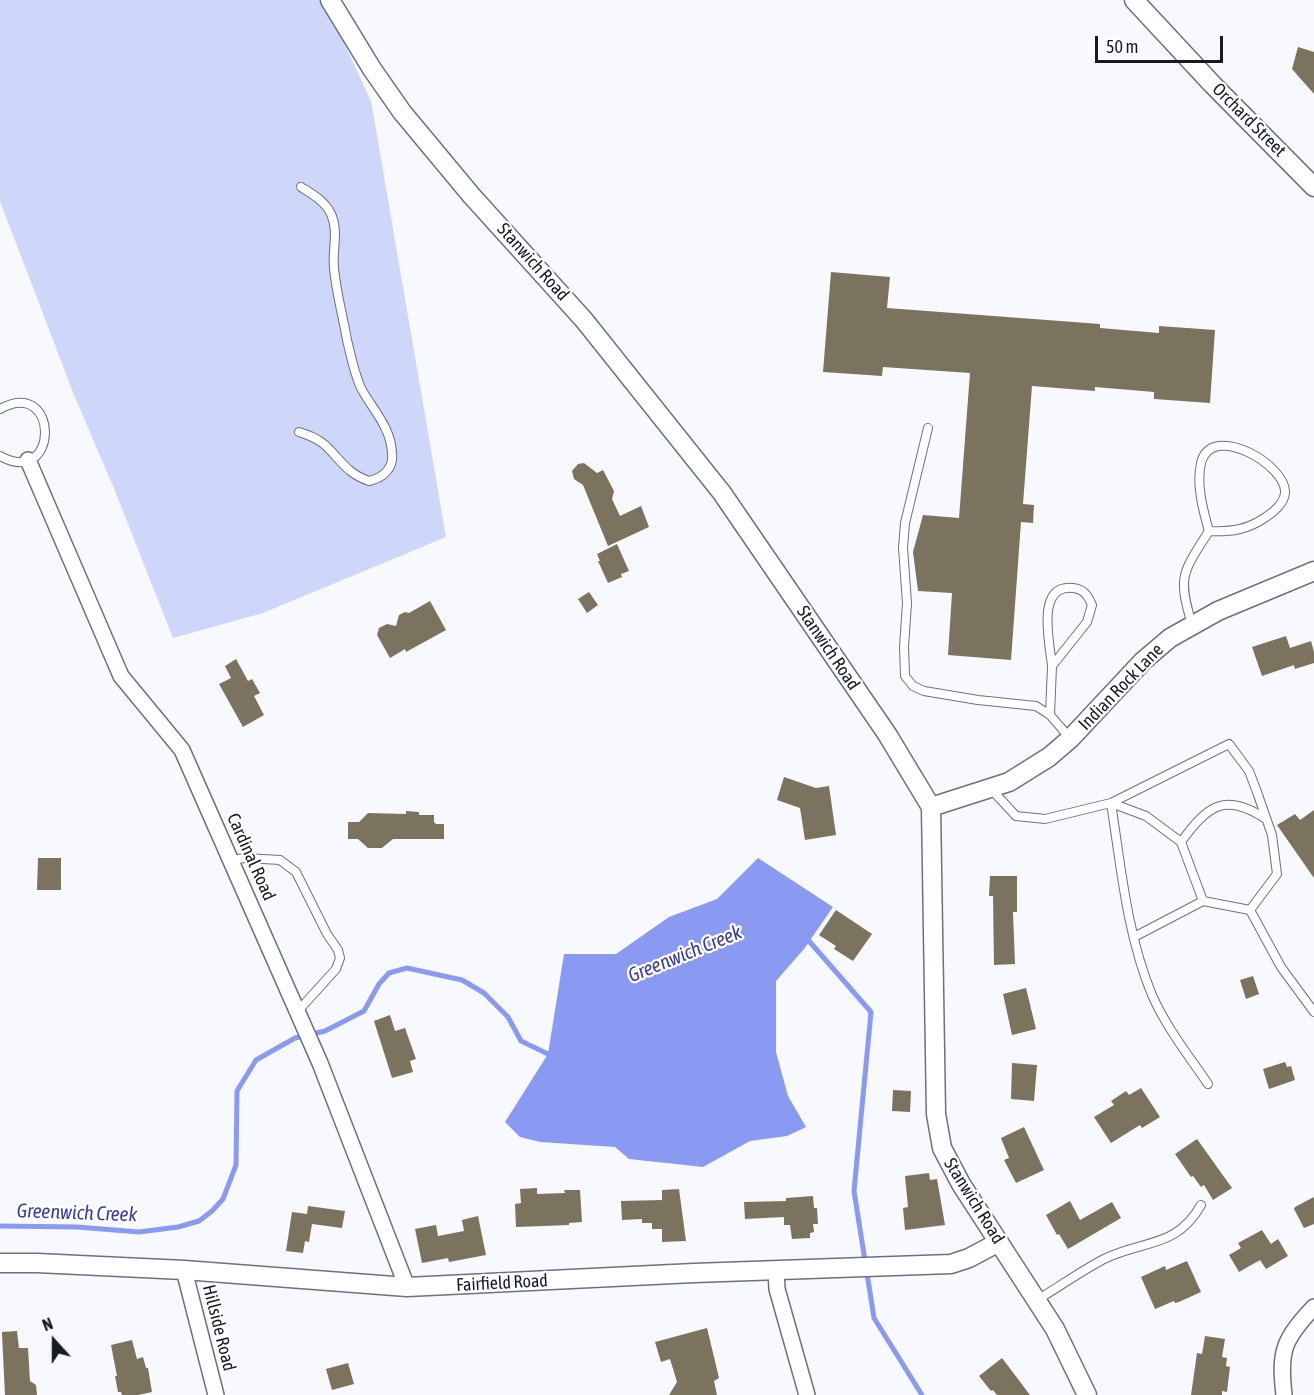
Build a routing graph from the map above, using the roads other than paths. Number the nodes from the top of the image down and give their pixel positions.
1 (330, 0) edge
2 (1134, 0) edge
3 (301, 187) dead end
4 (1314, 187) edge
5 (0, 409) edge
6 (928, 428) dead end
7 (299, 432) dead end
8 (0, 456) edge
9 (28, 460) junction
10 (1209, 531) junction
11 (1314, 571) edge
12 (1192, 624) junction
13 (1052, 666) junction
14 (1050, 715) junction
15 (1070, 738) junction
16 (991, 789) junction
17 (1111, 803) junction
18 (931, 807) junction
19 (1266, 819) junction
20 (1180, 842) junction
21 (231, 860) junction
22 (1203, 902) junction
23 (1250, 910) junction
24 (1134, 937) junction
25 (298, 1011) junction
26 (1314, 1012) edge
27 (1208, 1084) dead end
28 (1201, 1205) dead end
29 (999, 1242) junction
30 (0, 1263) edge
31 (184, 1270) junction
32 (776, 1270) junction
33 (407, 1287) junction
34 (1037, 1300) junction
35 (1314, 1307) edge
36 (216, 1395) edge
37 (807, 1395) edge
38 (1087, 1395) edge
39 (1284, 1395) edge

1 - 18 street, Stanwich Road
2 - 4 street, Orchard Street
3 - 7 lane
5 - 9 lane
6 - 14 lane
8 - 9 lane
9 - 21 street, Cardinal Road
10 - 10 lane
10 - 12 lane
11 - 12 street, Indian Rock Lane
12 - 15 street, Indian Rock Lane
13 - 13 lane
13 - 14 lane
14 - 15 lane
15 - 16 street, Indian Rock Lane
16 - 17 lane
16 - 18 street, Indian Rock Lane
17 - 19 lane
17 - 20 lane
17 - 24 lane
18 - 29 street, Stanwich Road
19 - 20 lane
19 - 23 lane
20 - 22 lane
21 - 25 street, Cardinal Road
21 - 25 lane
22 - 23 lane
22 - 24 lane
23 - 26 lane
24 - 27 lane
25 - 33 street, Cardinal Road
28 - 34 lane
29 - 32 street, Fairfield Road
29 - 34 street, Stanwich Road
30 - 31 street, Fairfield Road
31 - 33 street, Fairfield Road
31 - 36 street, Hillside Road
32 - 33 street, Fairfield Road
32 - 37 street
34 - 38 street, Stanwich Road
35 - 39 street

